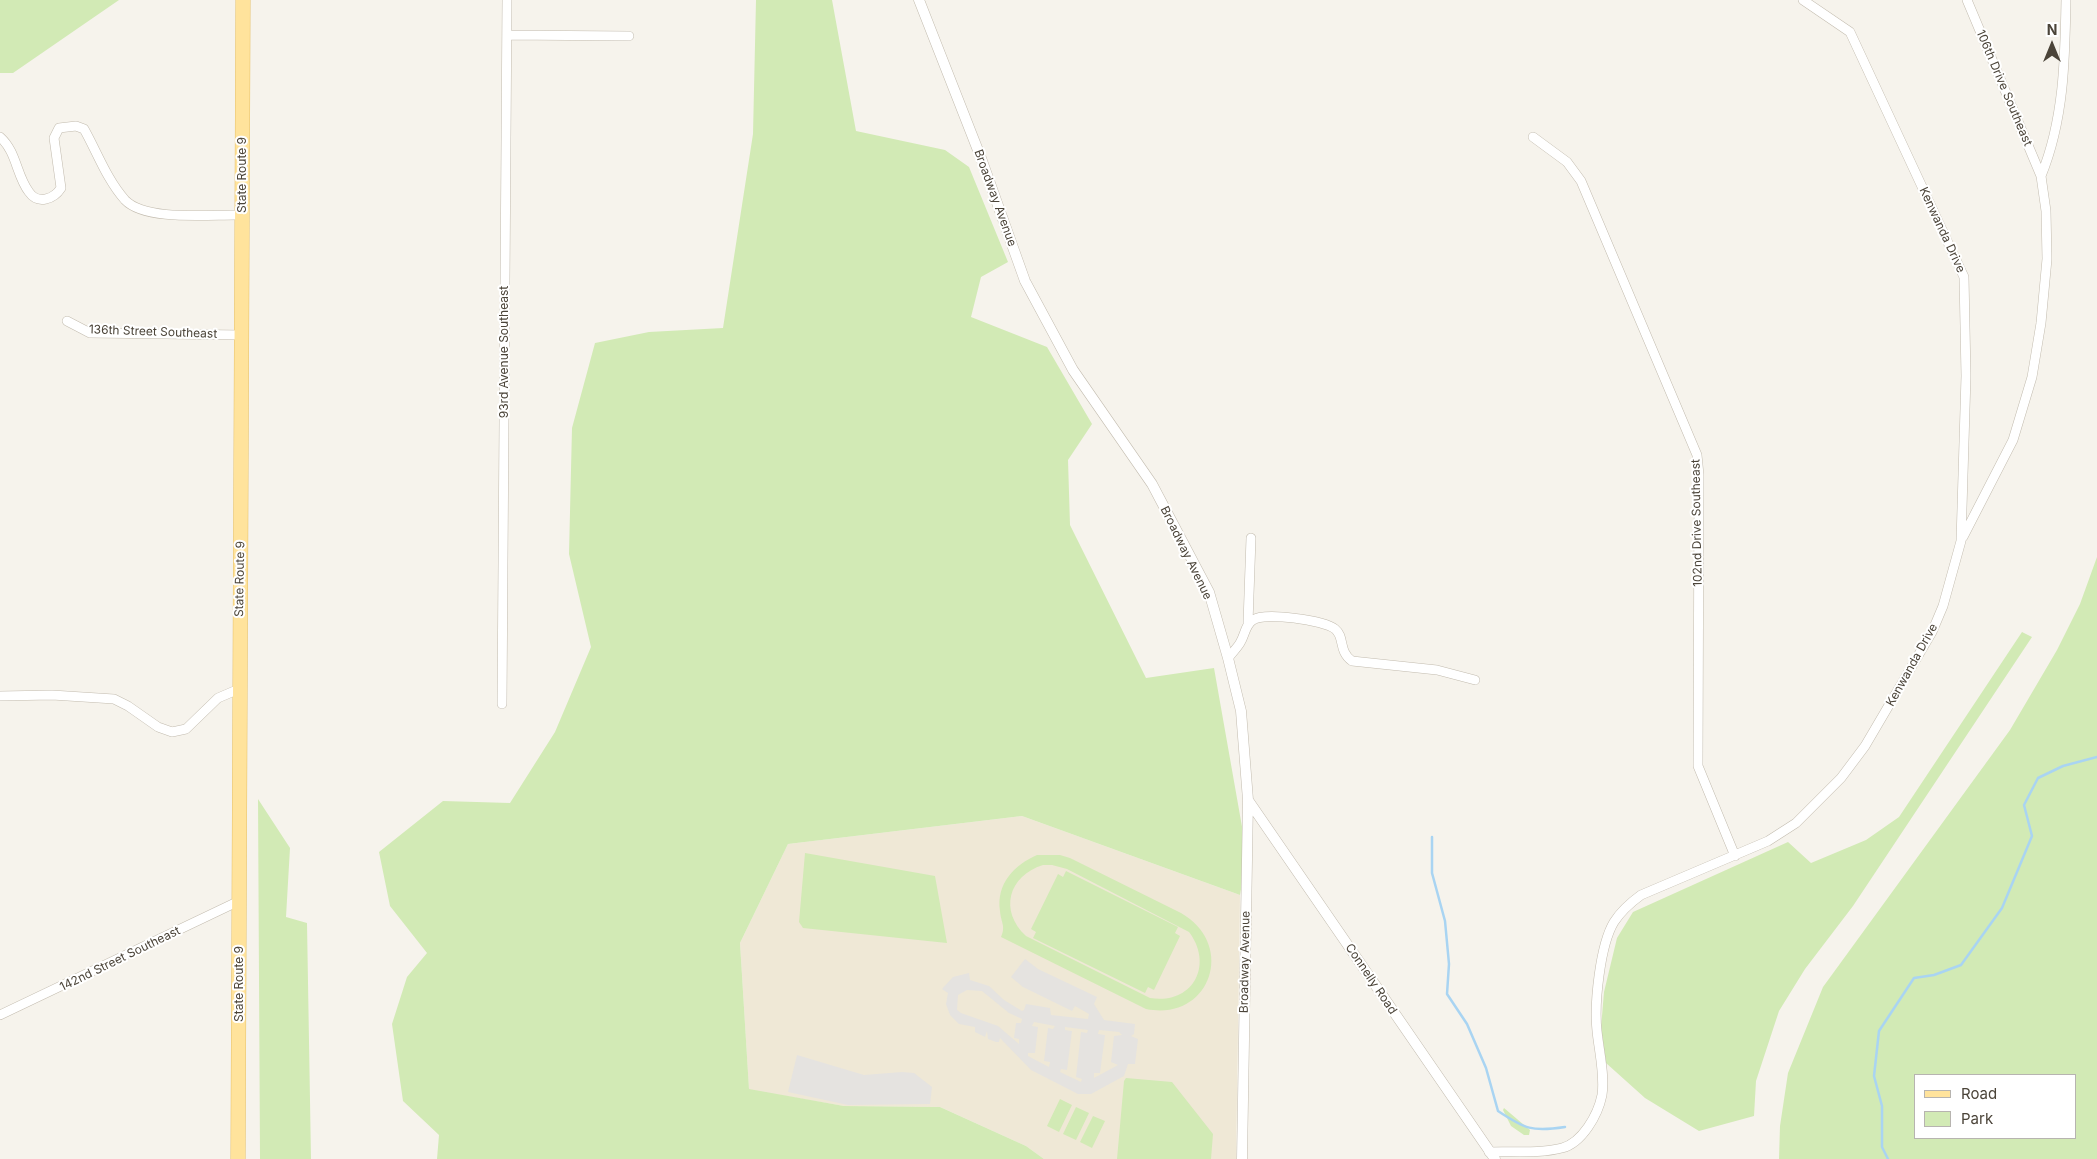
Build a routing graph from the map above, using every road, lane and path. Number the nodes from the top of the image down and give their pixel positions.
1 (243, 0) edge
2 (507, 0) edge
3 (919, 0) edge
4 (1803, 0) edge
5 (1967, 0) edge
6 (2066, 0) edge
7 (506, 36) junction
8 (629, 36) dead end
9 (0, 137) edge
10 (1533, 137) dead end
11 (2042, 176) junction
12 (242, 215) junction
13 (67, 321) dead end
14 (242, 335) junction
15 (1251, 538) dead end
16 (1961, 542) junction
17 (1248, 623) junction
18 (1228, 658) junction
19 (1475, 680) dead end
20 (239, 689) junction
21 (0, 696) edge
22 (502, 704) dead end
23 (1248, 800) junction
24 (1735, 856) junction
25 (239, 901) junction
26 (0, 1015) edge
27 (1492, 1155) edge
28 (238, 1159) edge
29 (1242, 1159) edge

1 - 12 main road, State Route 9
2 - 7 street, 93rd Avenue Southeast
3 - 18 street, Broadway Avenue
4 - 16 street, Kenwanda Drive
5 - 11 street, 106th Drive Southeast
6 - 11 street, 106th Drive Southeast
7 - 8 street
7 - 22 street, 93rd Avenue Southeast
9 - 12 street
10 - 24 street, 102nd Drive Southeast
11 - 16 street, 106th Drive Southeast
12 - 14 main road, State Route 9
13 - 14 street, 136th Street Southeast
14 - 20 main road, State Route 9
15 - 17 street
16 - 24 street, Kenwanda Drive
17 - 18 street
17 - 19 street
18 - 23 street, Broadway Avenue
20 - 21 street
20 - 25 main road, State Route 9
23 - 27 street, Connelly Road
23 - 29 street, Broadway Avenue
24 - 27 street, Kenwanda Drive
25 - 26 street, 142nd Street Southeast
25 - 28 main road, State Route 9

